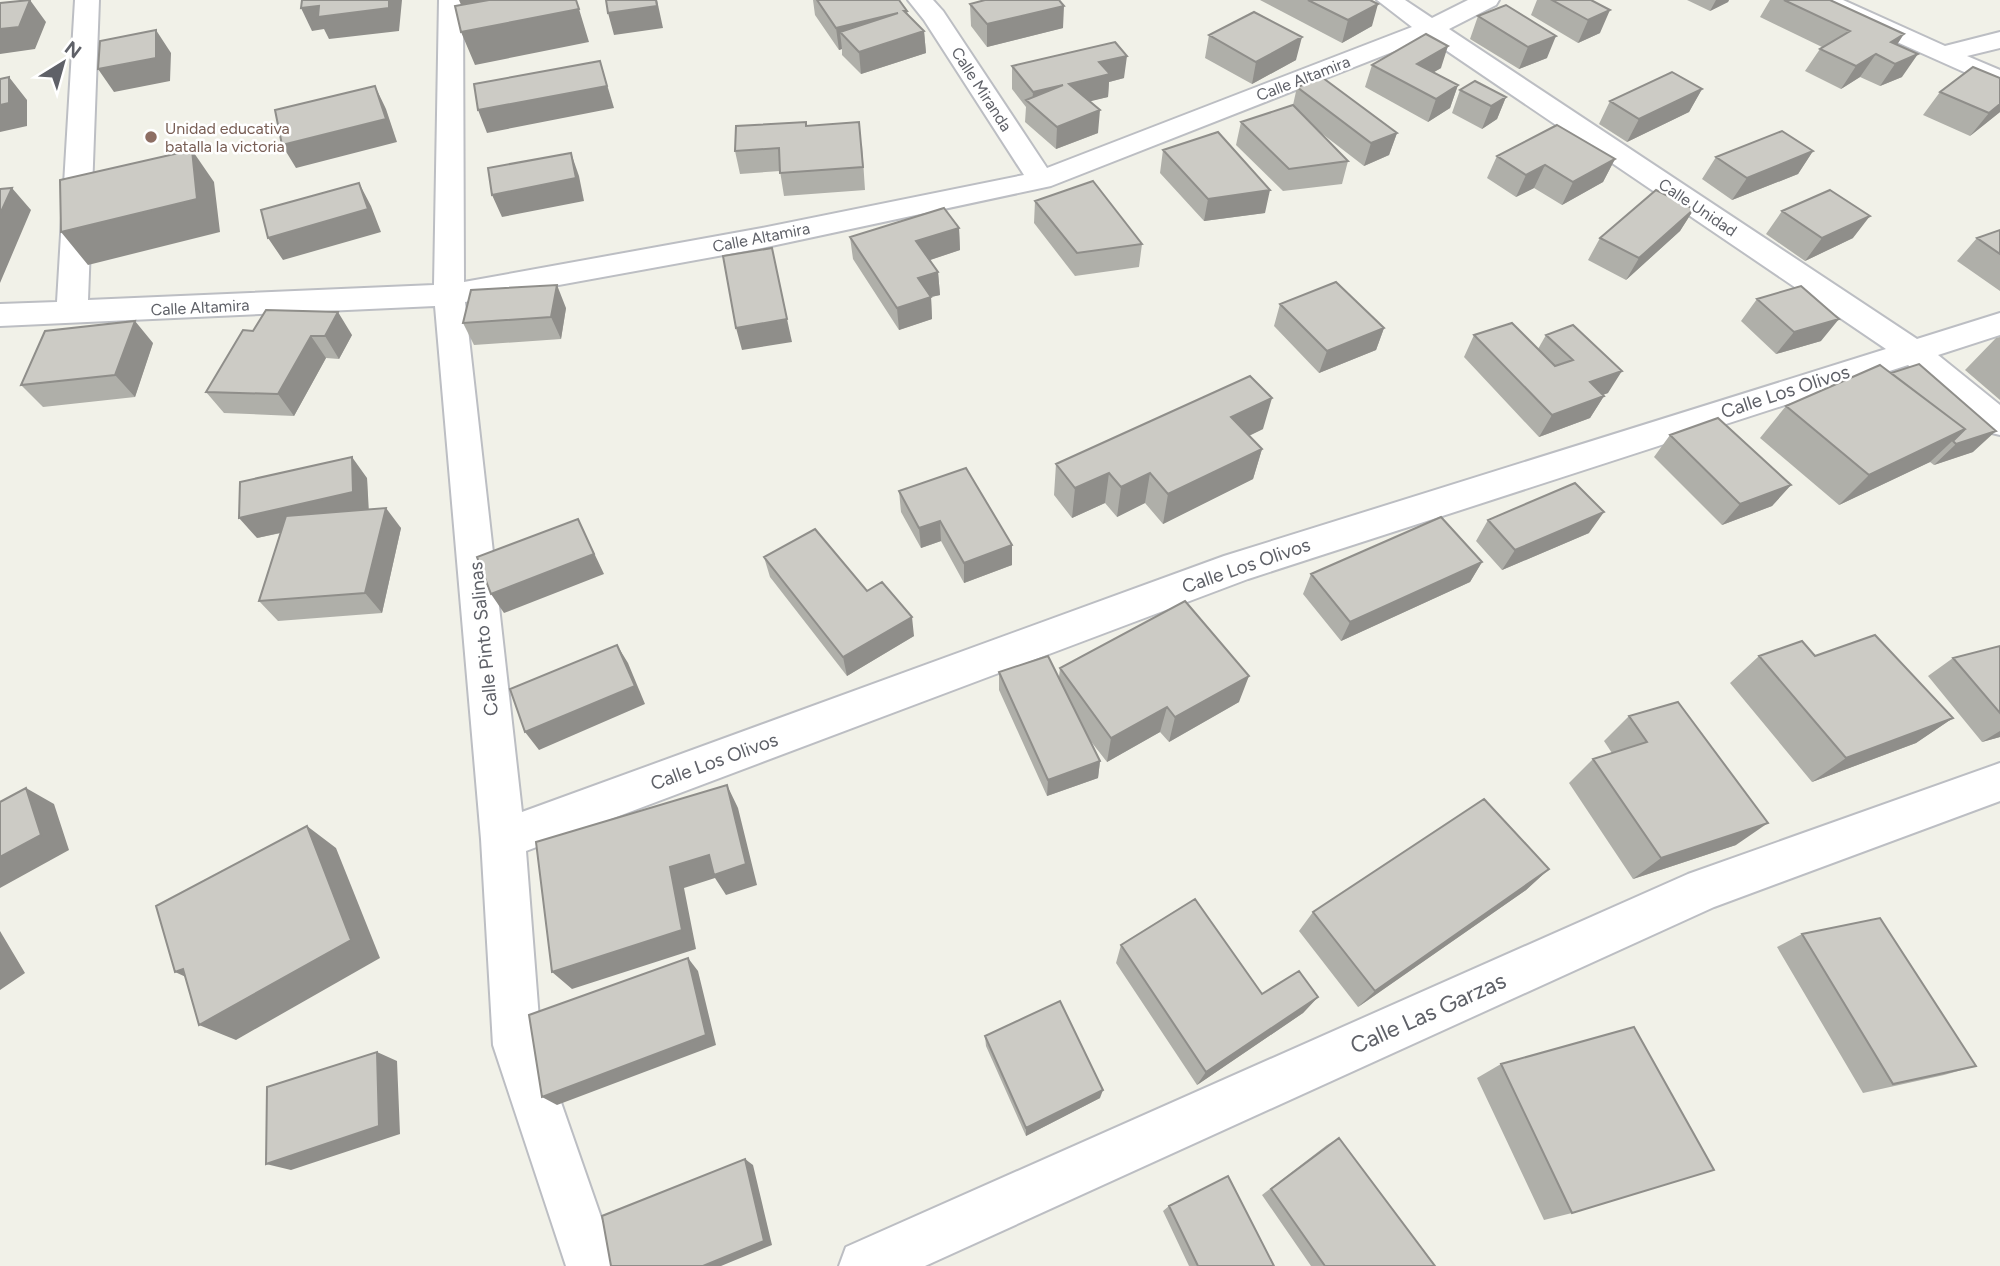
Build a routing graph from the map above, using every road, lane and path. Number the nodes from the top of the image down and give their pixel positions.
1 (87, 0) edge
2 (451, 0) edge
3 (920, 0) edge
4 (1389, 0) edge
5 (1488, 0) edge
6 (1823, 0) edge
7 (1433, 27) junction
8 (2000, 40) edge
9 (1942, 54) junction
10 (2000, 80) edge
11 (1041, 180) junction
12 (449, 295) junction
13 (72, 313) junction
14 (0, 315) edge
15 (2000, 324) edge
16 (1912, 351) junction
17 (2000, 424) edge
18 (2000, 782) edge
19 (503, 839) junction
20 (592, 1266) edge
21 (866, 1266) edge

1 - 13 street
2 - 12 street, Calle Pinto Salinas
3 - 11 street, Calle Miranda
4 - 7 street, Calle Unidad
5 - 7 street, Calle Altamira
6 - 9 street
7 - 11 street, Calle Altamira
7 - 16 street, Calle Unidad
8 - 9 street
9 - 10 street
11 - 12 street, Calle Altamira
12 - 13 street, Calle Altamira
12 - 19 street, Calle Pinto Salinas
13 - 14 street, Calle Altamira
15 - 16 street, Calle Los Olivos
16 - 17 street, Calle Unidad
16 - 19 street, Calle Los Olivos
18 - 21 street, Calle Las Garzas
19 - 20 street, Calle Pinto Salinas

